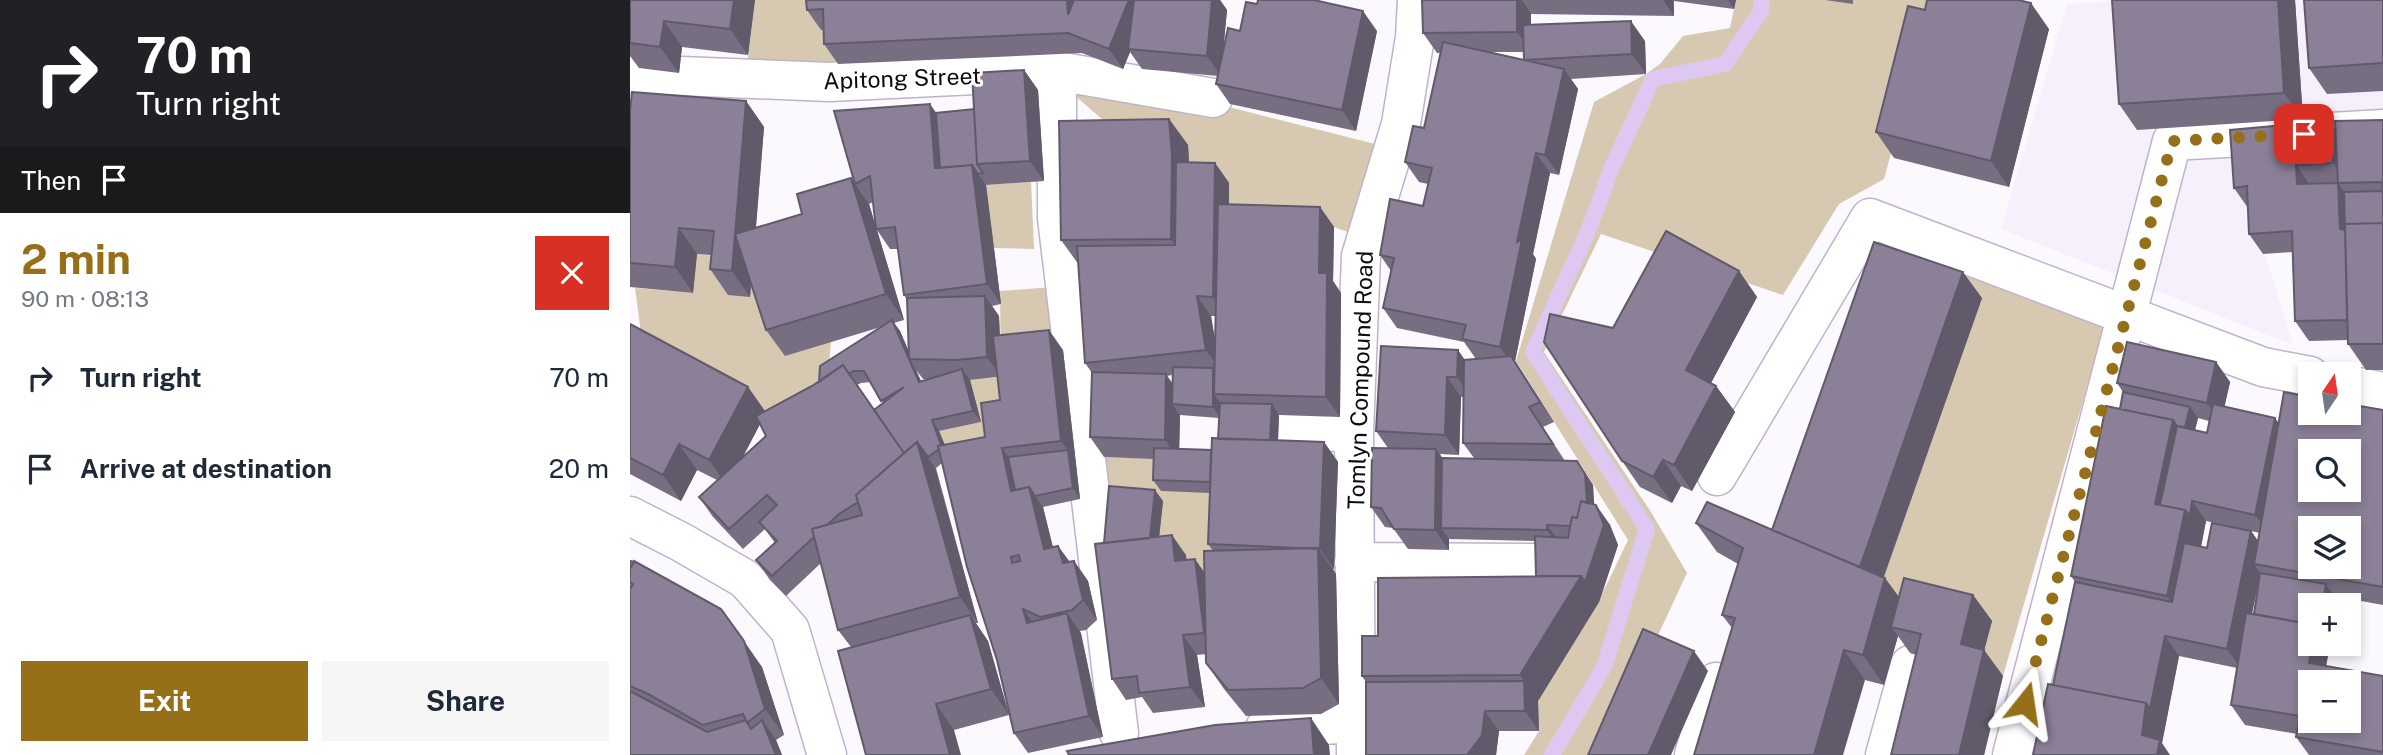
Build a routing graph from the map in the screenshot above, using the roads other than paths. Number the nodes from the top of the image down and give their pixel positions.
1 (1417, 0) edge
2 (1057, 71) junction
3 (630, 74) edge
4 (1213, 99) dead end
5 (2383, 129) edge
6 (2128, 314) junction
7 (2298, 374) edge
8 (2361, 387) edge
9 (2383, 392) edge
10 (1291, 429) dead end
11 (1354, 433) junction
12 (1717, 476) dead end
13 (630, 516) edge
14 (1354, 562) junction
15 (1541, 563) edge
16 (1727, 649) edge
17 (1910, 665) edge
18 (1228, 730) edge
19 (1118, 733) dead end
20 (1357, 739) edge
21 (827, 755) edge
22 (1694, 755) edge
23 (1885, 755) edge
24 (2012, 755) edge

1 - 11 street, Tomlyn Compound Road
2 - 3 street, Apitong Street
2 - 4 street, Apitong Street
2 - 19 street
5 - 6 street
6 - 7 street
6 - 12 street
6 - 24 street
8 - 9 street
10 - 11 street
11 - 14 street, Tomlyn Compound Road
13 - 21 street
14 - 15 street
14 - 20 street, Tomlyn Compound Road
16 - 22 street
17 - 23 street
18 - 20 street, Tomlyn Compound Road

